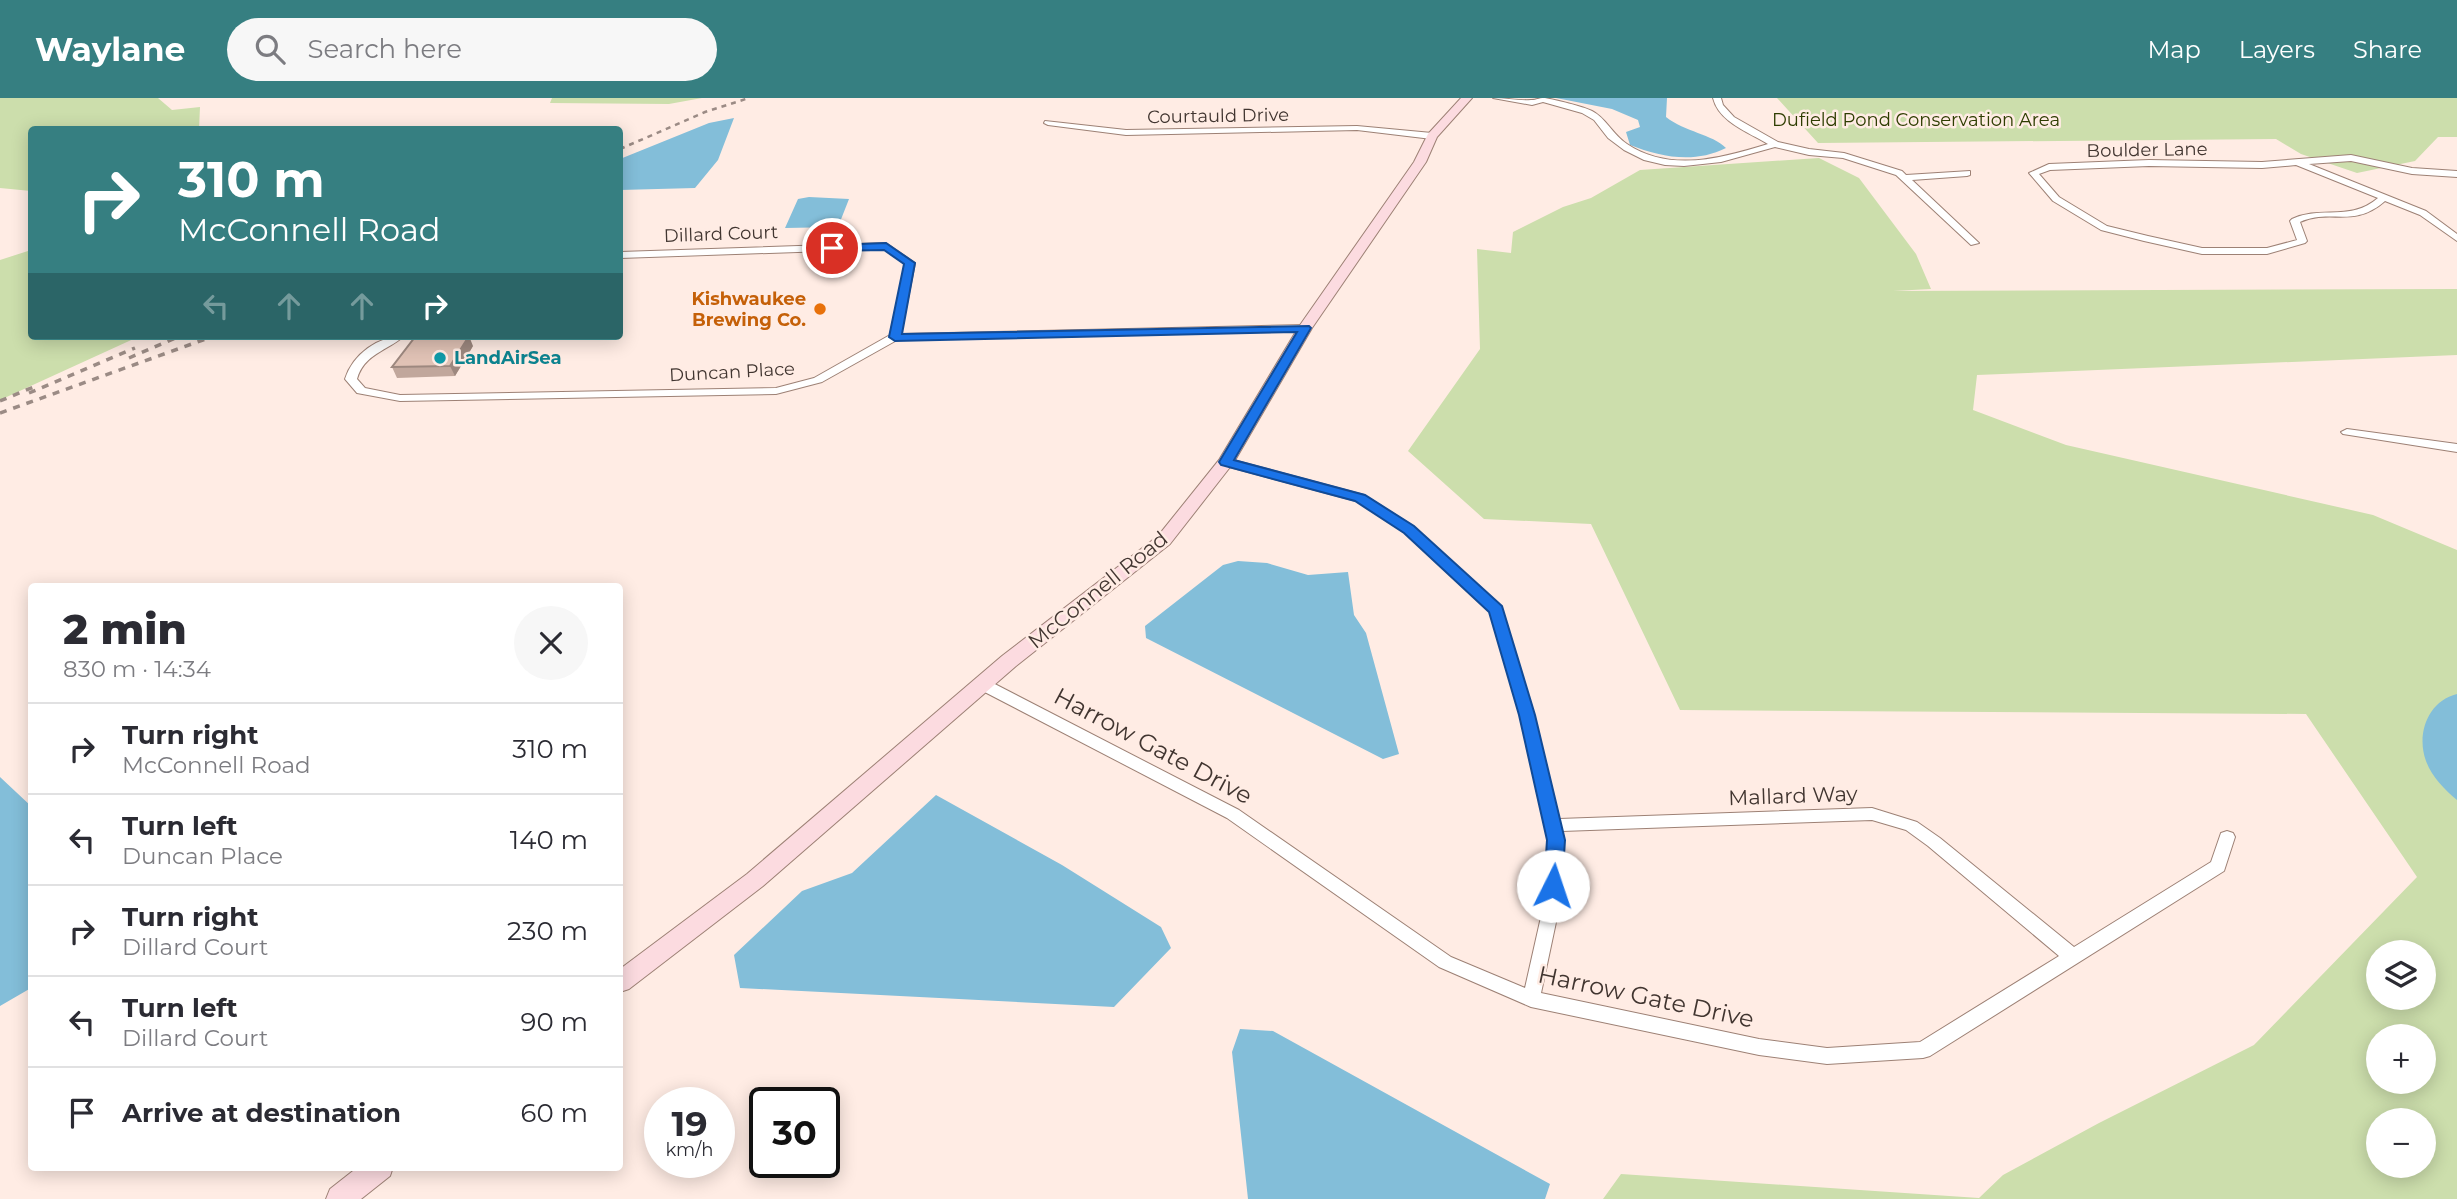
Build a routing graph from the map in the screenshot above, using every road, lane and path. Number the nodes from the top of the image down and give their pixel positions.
1 (1467, 98) edge
2 (1497, 98) edge
3 (1717, 98) edge
4 (1542, 99) edge
5 (1048, 123) dead end
6 (1432, 136) junction
7 (1775, 144) junction
8 (2298, 163) junction
9 (1967, 173) dead end
10 (2457, 174) edge
11 (1904, 178) junction
12 (2384, 197) junction
13 (2457, 238) edge
14 (1974, 243) dead end
15 (623, 255) edge
16 (1305, 328) junction
17 (895, 337) junction
18 (392, 340) edge
19 (2347, 432) dead end
20 (2457, 447) edge
21 (1226, 462) junction
22 (982, 684) junction
23 (1552, 825) junction
24 (2227, 837) dead end
25 (2072, 956) junction
26 (623, 980) edge
27 (1531, 999) junction
28 (375, 1171) edge
29 (340, 1199) edge

1 - 6 street, McConnell Road
2 - 4 street
3 - 7 street
4 - 7 street
5 - 6 street, Courtauld Drive
6 - 16 street, McConnell Road
7 - 11 street
8 - 10 street
8 - 12 street
8 - 12 street, Boulder Lane
9 - 11 street
11 - 14 street
12 - 13 street
15 - 17 street, Dillard Court
16 - 17 street, Duncan Place
16 - 21 street, McConnell Road
17 - 18 street, Duncan Place
19 - 20 street
21 - 22 street, McConnell Road
21 - 23 street
22 - 26 street, McConnell Road
22 - 27 street, Harrow Gate Drive
23 - 25 street, Mallard Way
23 - 27 street
24 - 25 street, Harrow Gate Drive
25 - 27 street, Harrow Gate Drive
28 - 29 street

